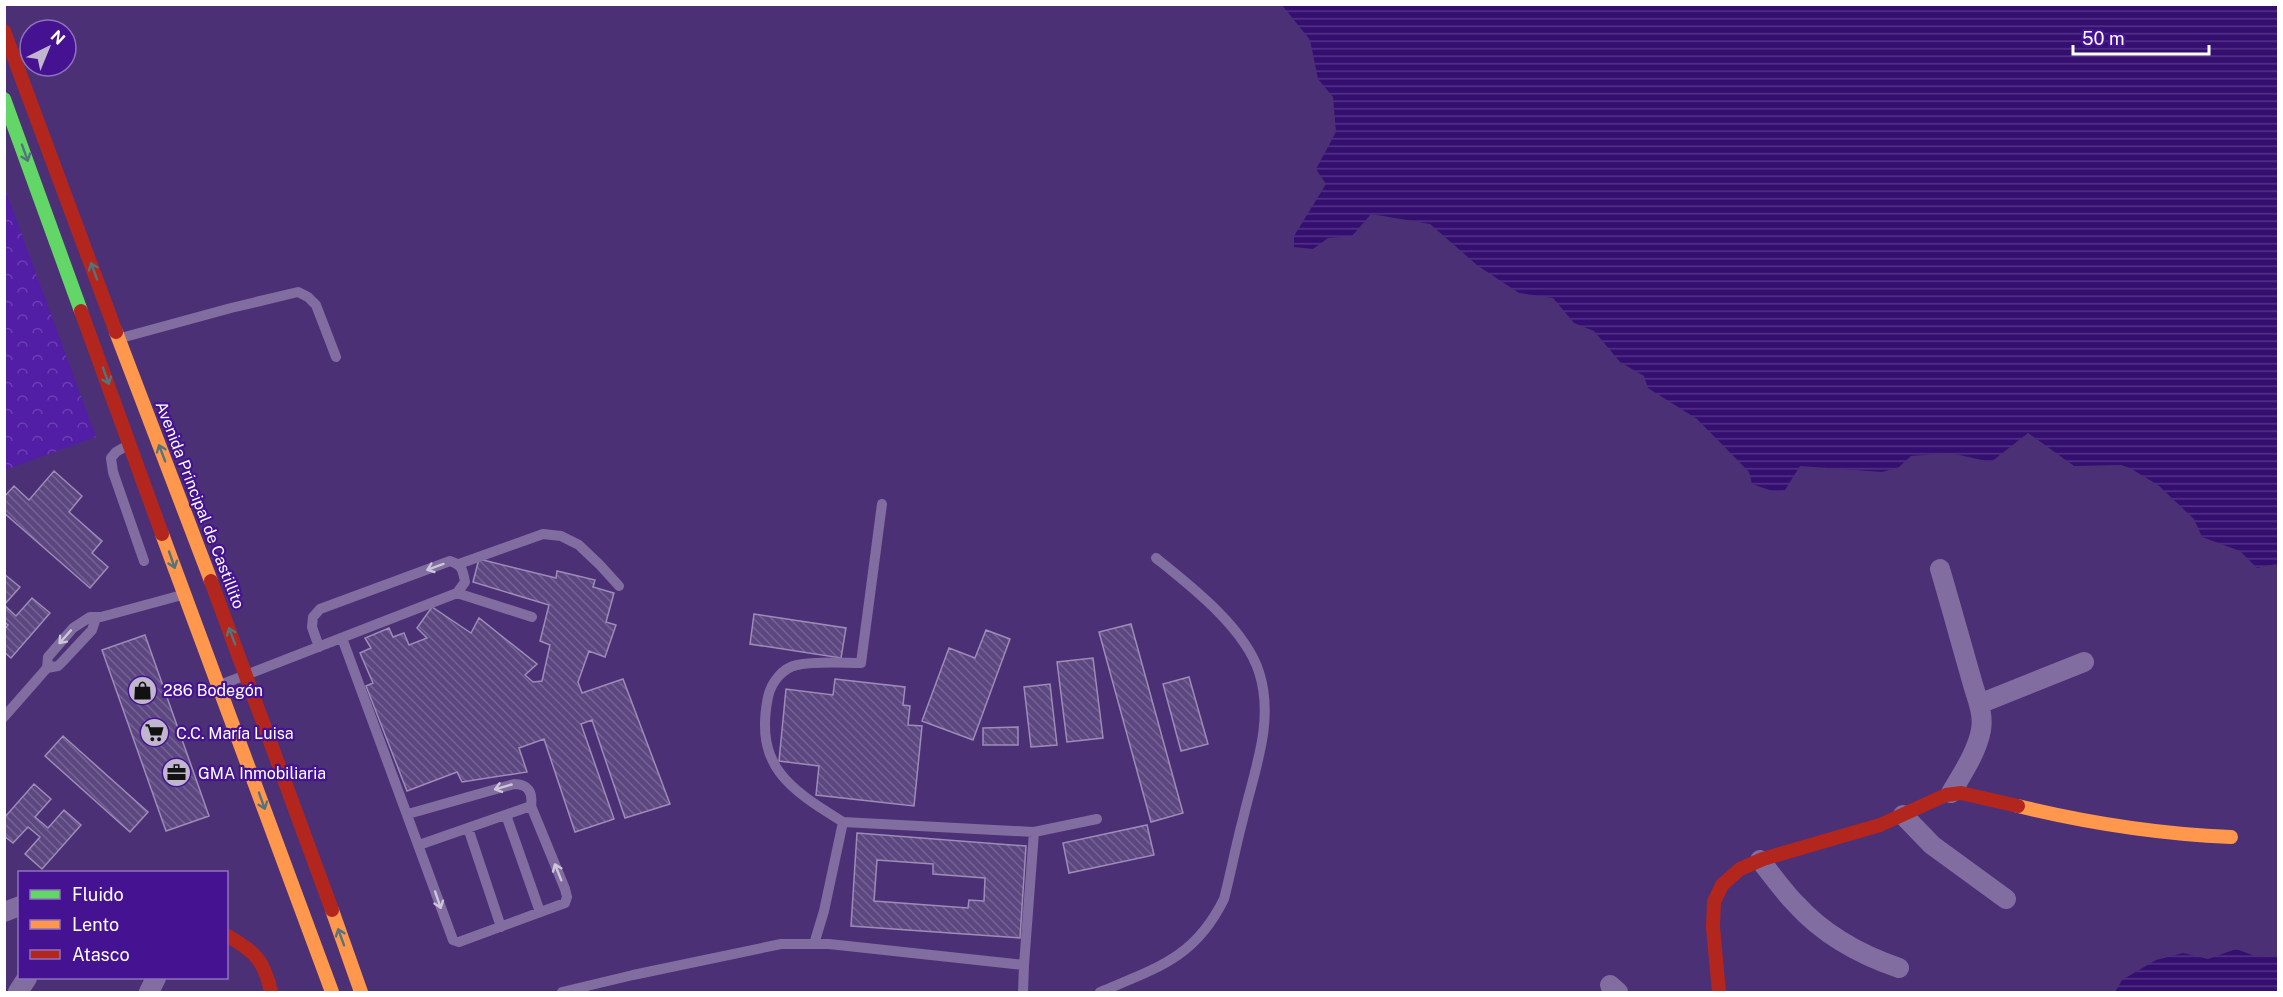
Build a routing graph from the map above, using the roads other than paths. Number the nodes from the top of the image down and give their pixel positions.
1 (4, 31) edge
2 (4, 99) edge
3 (106, 341) junction
4 (336, 357) dead end
5 (131, 444) junction
6 (882, 504) dead end
7 (1156, 558) dead end
8 (144, 561) dead end
9 (459, 564) junction
10 (1940, 569) dead end
11 (619, 586) dead end
12 (457, 593) junction
13 (184, 594) junction
14 (532, 616) dead end
15 (342, 638) junction
16 (319, 647) junction
17 (2084, 662) dead end
18 (247, 675) junction
19 (219, 685) junction
20 (1979, 704) junction
21 (4, 717) edge
22 (1951, 793) junction
23 (531, 806) junction
24 (408, 814) junction
25 (506, 814) junction
26 (1903, 816) junction
27 (1097, 819) dead end
28 (843, 822) junction
29 (468, 828) junction
30 (1034, 832) junction
31 (2231, 837) dead end
32 (419, 845) junction
33 (1760, 860) junction
34 (2006, 899) dead end
35 (540, 912) junction
36 (501, 927) junction
37 (228, 936) edge
38 (813, 944) junction
39 (1024, 965) junction
40 (1899, 968) dead end
41 (26, 979) edge
42 (156, 979) edge
43 (18, 993) edge
44 (149, 993) edge
45 (271, 993) edge
46 (332, 993) edge
47 (361, 993) edge
48 (562, 993) edge
49 (1023, 993) edge
50 (1100, 993) edge
51 (1719, 993) edge

3 -> 1 main road, Avenida Principal de Castillito
2 -> 3 main road, Avenida Principal de Castillito
3 - 4 lane
3 -> 5 main road, Avenida Principal de Castillito
18 -> 3 main road, Avenida Principal de Castillito
5 - 8 lane
5 -> 13 main road, Avenida Principal de Castillito
6 - 28 lane
7 - 50 lane
9 - 11 lane
9 - 12 lane
9 -> 16 lane
10 - 20 street
12 - 14 lane
12 - 15 lane
13 - 19 main road, Avenida Principal de Castillito
13 - 21 lane
15 - 16 lane
15 - 24 lane
16 - 18 lane
17 - 20 street
18 - 19 lane
47 -> 18 main road, Avenida Principal de Castillito
19 -> 46 main road, Avenida Principal de Castillito
20 - 22 street
22 - 26 main road
22 - 31 main road
23 -> 24 lane
23 - 25 lane
35 -> 23 lane
24 - 32 lane
25 - 29 lane
25 - 35 lane
26 - 33 main road
26 - 34 street
27 - 30 lane
28 - 30 lane
28 - 38 lane
29 - 32 lane
29 - 36 lane
30 - 39 lane
32 -> 36 lane
33 - 40 street
33 - 51 main road
35 - 36 lane
37 - 45 main road
38 - 39 lane
38 - 48 lane
39 - 49 lane
41 - 43 street
42 - 44 street

